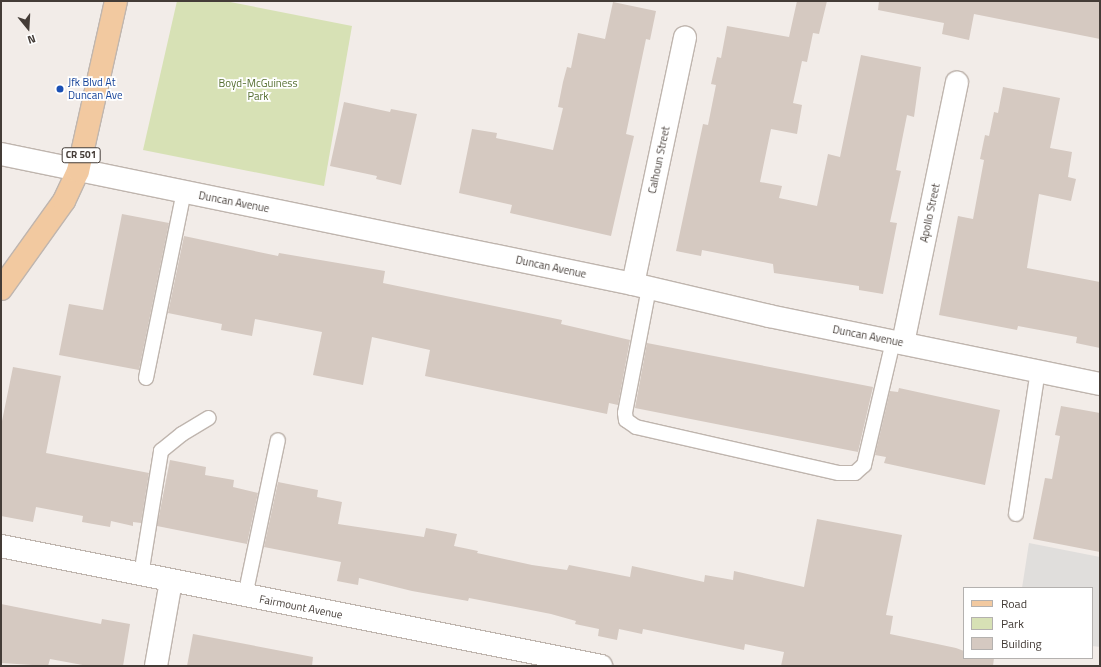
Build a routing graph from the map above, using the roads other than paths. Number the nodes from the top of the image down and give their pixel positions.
1 (116, 1) edge
2 (685, 37) dead end
3 (957, 83) dead end
4 (1, 154) edge
5 (78, 171) junction
6 (184, 192) junction
7 (641, 286) junction
8 (1, 289) edge
9 (898, 342) junction
10 (1038, 371) junction
11 (146, 378) dead end
12 (1100, 384) edge
13 (209, 418) dead end
14 (278, 440) dead end
15 (1016, 514) dead end
16 (1, 546) edge
17 (141, 575) junction
18 (171, 581) junction
19 (245, 596) junction
20 (156, 666) edge
21 (601, 666) edge

1 - 5 main road, CR 501
2 - 7 street, Calhoun Street
3 - 9 street, Apollo Street
4 - 5 street, Duncan Avenue
5 - 6 street, Duncan Avenue
5 - 8 main road, CR 501
6 - 7 street, Duncan Avenue
6 - 11 lane
7 - 9 street, Duncan Avenue
7 - 9 lane
9 - 10 street, Duncan Avenue
10 - 12 street, Duncan Avenue
10 - 15 lane
13 - 17 lane
14 - 19 lane
16 - 17 street, Fairmount Avenue
17 - 18 street, Fairmount Avenue
18 - 19 street, Fairmount Avenue
18 - 20 street
19 - 21 street, Fairmount Avenue

